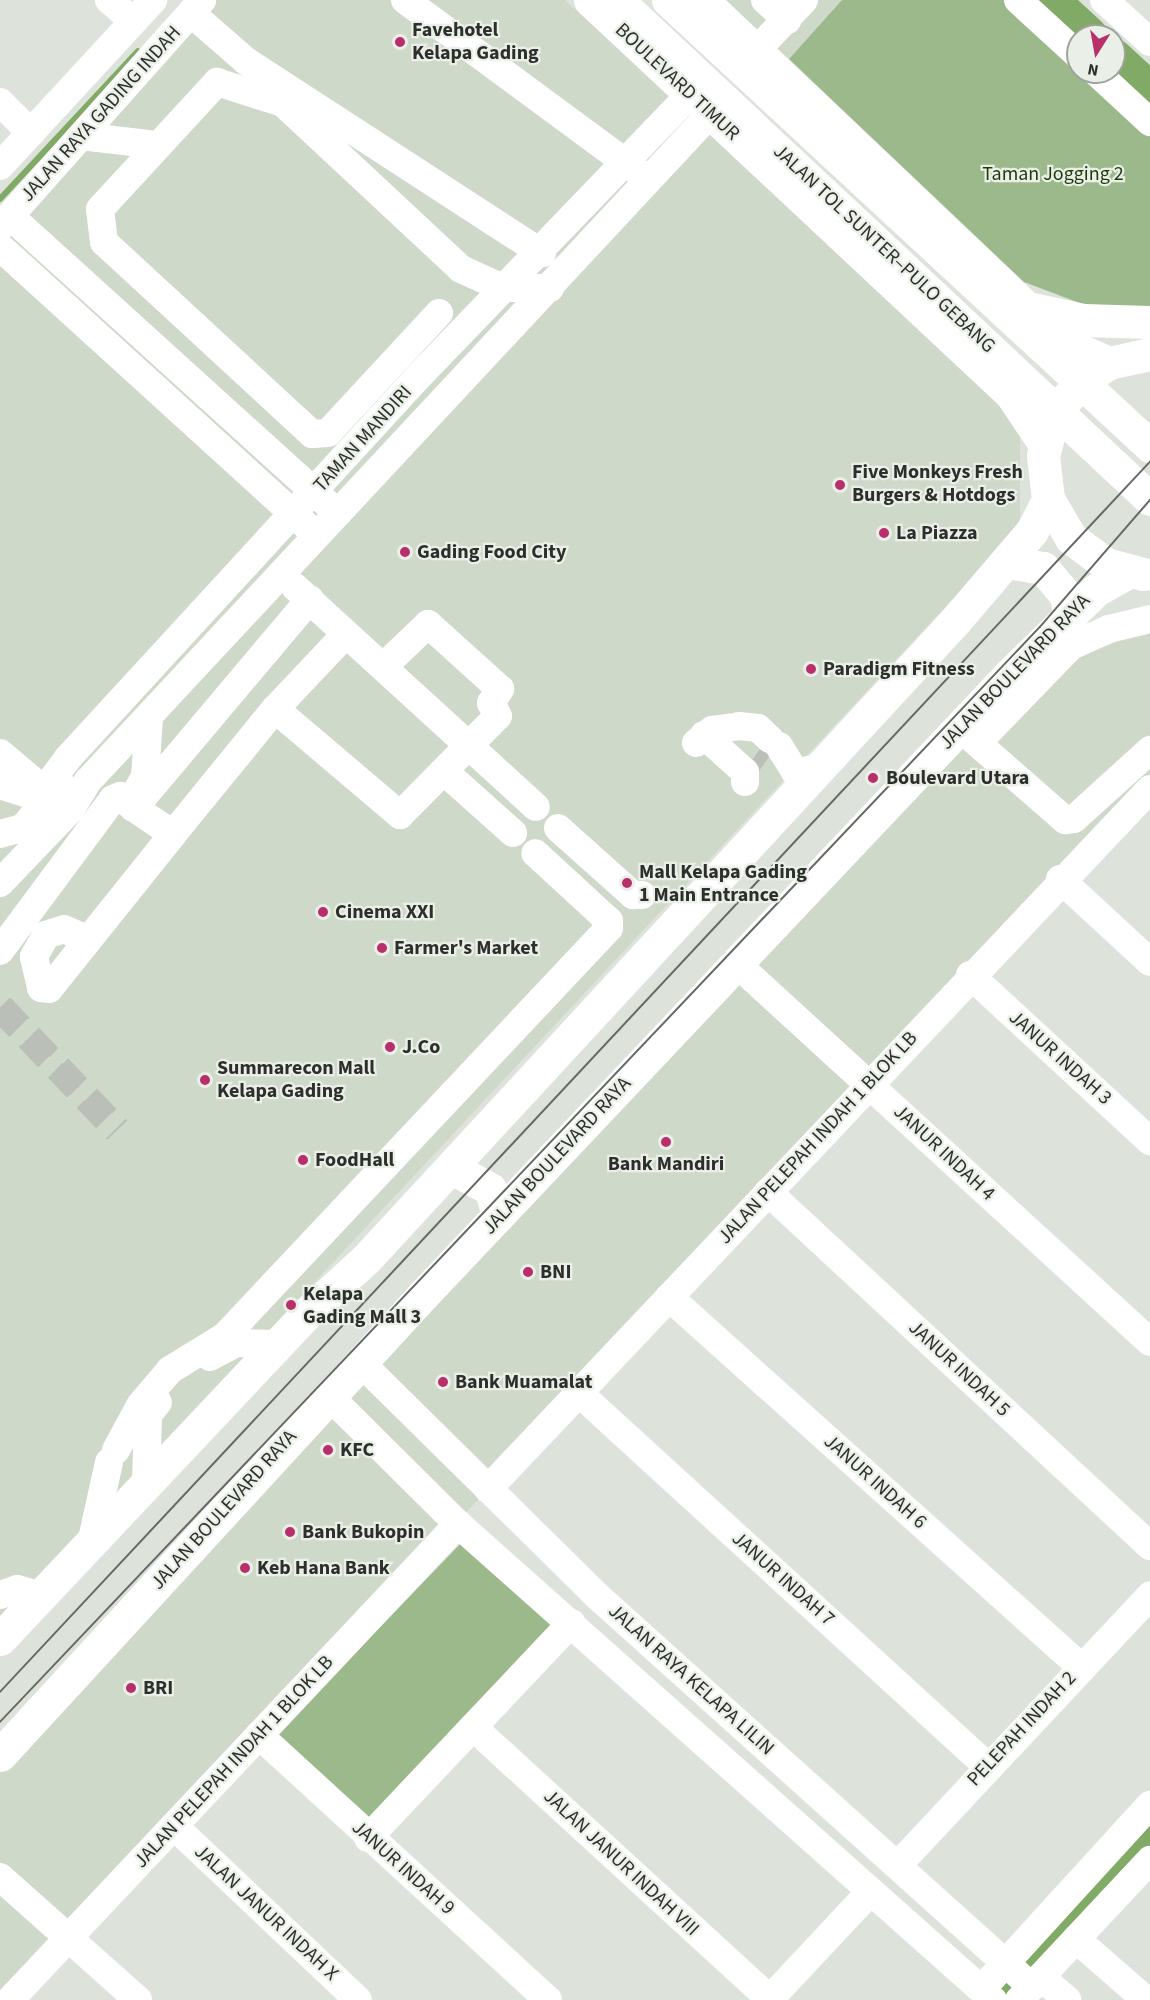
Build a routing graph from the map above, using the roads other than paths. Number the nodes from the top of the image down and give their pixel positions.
1 (109, 0) edge
2 (153, 0) edge
3 (405, 0) edge
4 (590, 0) edge
5 (617, 0) edge
6 (668, 0) edge
7 (702, 0) edge
8 (765, 0) edge
9 (1018, 0) edge
10 (1104, 0) edge
11 (196, 7) edge
12 (796, 10) edge
13 (133, 21) junction
14 (1150, 42) edge
15 (1066, 44) edge
16 (756, 51) junction
17 (1109, 84) edge
18 (0, 102) edge
19 (700, 104) junction
20 (1150, 122) edge
21 (31, 133) junction
22 (81, 136) junction
23 (157, 145) junction
24 (625, 163) junction
25 (0, 166) edge
26 (650, 180) junction
27 (5, 221) edge
28 (0, 246) edge
29 (542, 253) junction
30 (503, 288) junction
31 (550, 288) junction
32 (1027, 308) junction
33 (439, 313) dead end
34 (1150, 322) edge
35 (1063, 343) junction
36 (1150, 354) edge
37 (1109, 363) junction
38 (202, 389) junction
39 (1011, 394) junction
40 (181, 411) junction
41 (1044, 443) junction
42 (1150, 446) edge
43 (314, 493) junction
44 (1048, 499) junction
45 (1150, 499) edge
46 (294, 514) junction
47 (339, 514) junction
48 (318, 536) junction
49 (1008, 562) junction
50 (1139, 573) edge
51 (282, 576) junction
52 (310, 599) junction
53 (1069, 613) junction
54 (1150, 619) edge
55 (346, 634) junction
56 (383, 667) junction
57 (275, 709) junction
58 (149, 718) junction
59 (961, 726) junction
60 (471, 746) junction
61 (1150, 750) edge
62 (0, 753) edge
63 (777, 754) junction
64 (446, 773) junction
65 (88, 781) junction
66 (746, 782) tunnel mouth
67 (23, 789) edge
68 (1150, 789) edge
69 (132, 806) junction
70 (536, 807) dead end
71 (558, 828) dead end
72 (513, 833) dead end
73 (0, 834) edge
74 (173, 834) junction
75 (598, 853) junction
76 (535, 854) dead end
77 (1060, 879) junction
78 (0, 883) edge
79 (569, 884) junction
80 (642, 895) dead end
81 (87, 939) dead end
82 (0, 951) edge
83 (1150, 962) edge
84 (738, 965) junction
85 (970, 975) junction
86 (869, 1084) junction
87 (1150, 1141) edge
88 (460, 1157) junction
89 (768, 1191) junction
90 (508, 1205) junction
91 (669, 1297) junction
92 (231, 1340) junction
93 (1150, 1342) edge
94 (279, 1344) junction
95 (361, 1363) junction
96 (579, 1393) junction
97 (329, 1396) junction
98 (441, 1443) junction
99 (411, 1476) junction
100 (146, 1486) junction
101 (489, 1489) junction
102 (458, 1524) junction
103 (91, 1544) junction
104 (1150, 1546) edge
105 (0, 1595) edge
106 (42, 1596) junction
107 (1150, 1596) edge
108 (570, 1623) junction
109 (0, 1640) edge
110 (1081, 1667) junction
111 (473, 1727) junction
112 (259, 1735) junction
113 (0, 1755) edge
114 (987, 1766) junction
115 (1150, 1805) edge
116 (174, 1826) junction
117 (368, 1838) junction
118 (1150, 1860) edge
119 (898, 1865) junction
120 (0, 1877) edge
121 (869, 1893) junction
122 (68, 1936) junction
123 (1071, 1944) junction
124 (1022, 1980) edge
125 (983, 1996) edge
126 (10, 2000) edge
127 (138, 2000) edge
128 (358, 2000) edge
129 (548, 2000) edge
130 (769, 2000) edge
131 (1067, 2000) edge
132 (1146, 2000) edge

1 - 13 street
2 - 13 street, JALAN RAYA GADING INDAH
3 - 24 street
4 - 19 main road, BOULEVARD TIMUR
5 - 45 main road, JALAN TOL SUNTER–PULO GEBANG
6 - 42 main road, JALAN TOL SUNTER–PULO GEBANG
7 - 16 main road
8 - 12 street
9 - 15 street
10 - 14 street
11 - 22 street, JALAN RAYA GADING INDAH
11 - 29 street
12 - 16 street
13 - 21 street, JALAN RAYA GADING INDAH
16 - 32 main road
17 - 20 street
18 - 21 street
19 - 24 street, TAMAN MANDIRI
19 - 26 street, TAMAN MANDIRI
19 - 39 main road, BOULEVARD TIMUR
21 - 25 street, JALAN RAYA GADING INDAH
22 - 23 street
22 - 27 street, JALAN RAYA GADING INDAH
23 - 30 street
23 - 33 street
24 - 26 street
24 - 29 street, TAMAN MANDIRI
26 - 31 street, TAMAN MANDIRI
27 - 38 street
28 - 40 street
29 - 30 street, TAMAN MANDIRI
30 - 31 street
30 - 43 street, TAMAN MANDIRI
31 - 47 street, TAMAN MANDIRI
32 - 34 main road
32 - 35 main road
35 - 37 main road
35 - 39 main road
36 - 37 main road
37 - 41 main road
38 - 40 street
38 - 43 street
39 - 41 main road, BOULEVARD TIMUR
40 - 46 street
41 - 44 main road
43 - 46 street, TAMAN MANDIRI
43 - 47 street
44 - 49 main road
44 - 50 main road
46 - 48 street
46 - 67 street, TAMAN MANDIRI
47 - 48 street, TAMAN MANDIRI
48 - 51 street, TAMAN MANDIRI
49 - 53 main road
49 - 63 main road
50 - 53 main road, JALAN BOULEVARD RAYA
51 - 52 street
51 - 58 street, TAMAN MANDIRI
52 - 55 street
52 - 69 street
53 - 59 main road, JALAN BOULEVARD RAYA
54 - 59 street
55 - 56 street
55 - 57 street
56 - 60 street
56 - 60 street
57 - 64 street
57 - 74 street
58 - 65 street, TAMAN MANDIRI
58 - 69 street
59 - 61 street
59 - 84 main road, JALAN BOULEVARD RAYA
60 - 64 street
60 - 70 street
62 - 67 street
63 - 66 street
63 - 88 main road
64 - 72 street
65 - 67 street
65 - 78 street, TAMAN MANDIRI
67 - 73 street, TAMAN MANDIRI
68 - 77 street, JALAN PELEPAH INDAH 1 BLOK LB
69 - 74 street
69 - 82 street
71 - 75 street
74 - 81 street
75 - 79 street
75 - 80 street
76 - 79 street
77 - 83 street
77 - 85 street, JALAN PELEPAH INDAH 1 BLOK LB
79 - 92 street
84 - 86 street, JANUR INDAH 4
84 - 90 main road, JALAN BOULEVARD RAYA
85 - 86 street, JALAN PELEPAH INDAH 1 BLOK LB
85 - 87 street, JANUR INDAH 3
86 - 89 street, JALAN PELEPAH INDAH 1 BLOK LB
86 - 93 street, JANUR INDAH 4
88 - 90 main road
88 - 94 main road
89 - 91 street, JALAN PELEPAH INDAH 1 BLOK LB
89 - 104 street, JANUR INDAH 5
90 - 95 main road, JALAN BOULEVARD RAYA
91 - 96 street, JALAN PELEPAH INDAH 1 BLOK LB
91 - 110 street, JANUR INDAH 6
92 - 94 street
92 - 100 street
92 - 103 street
94 - 100 main road
95 - 97 main road, JALAN BOULEVARD RAYA
95 - 98 street, JALAN RAYA KELAPA LILIN
96 - 101 street, JALAN PELEPAH INDAH 1 BLOK LB
96 - 114 street, JANUR INDAH 7
97 - 99 street, JALAN RAYA KELAPA LILIN
97 - 113 main road, JALAN BOULEVARD RAYA
98 - 99 street
98 - 101 street, JALAN RAYA KELAPA LILIN
99 - 102 street, JALAN RAYA KELAPA LILIN
100 - 103 main road
101 - 119 street, JALAN RAYA KELAPA LILIN
102 - 108 street, JALAN RAYA KELAPA LILIN
102 - 112 street, JALAN PELEPAH INDAH 1 BLOK LB
103 - 106 main road
105 - 106 street
106 - 109 main road
107 - 110 street, PELEPAH INDAH 2
108 - 111 street
108 - 121 street, JALAN RAYA KELAPA LILIN
110 - 114 street, PELEPAH INDAH 2
111 - 117 street
111 - 130 street, JALAN JANUR INDAH VIII
112 - 116 street, JALAN PELEPAH INDAH 1 BLOK LB
112 - 117 street, JANUR INDAH 9
114 - 119 street, PELEPAH INDAH 2
115 - 124 street
116 - 122 street, JALAN PELEPAH INDAH 1 BLOK LB
116 - 128 street, JALAN JANUR INDAH X
117 - 129 street, JANUR INDAH 9
118 - 123 street
119 - 124 street, JALAN RAYA KELAPA LILIN
120 - 122 street
121 - 125 street, JALAN RAYA KELAPA LILIN
121 - 130 street
122 - 126 street, JALAN PELEPAH INDAH 1 BLOK LB
122 - 127 street
123 - 124 street
123 - 132 street
124 - 125 street
124 - 131 street, JALAN RAYA KELAPA LILIN

